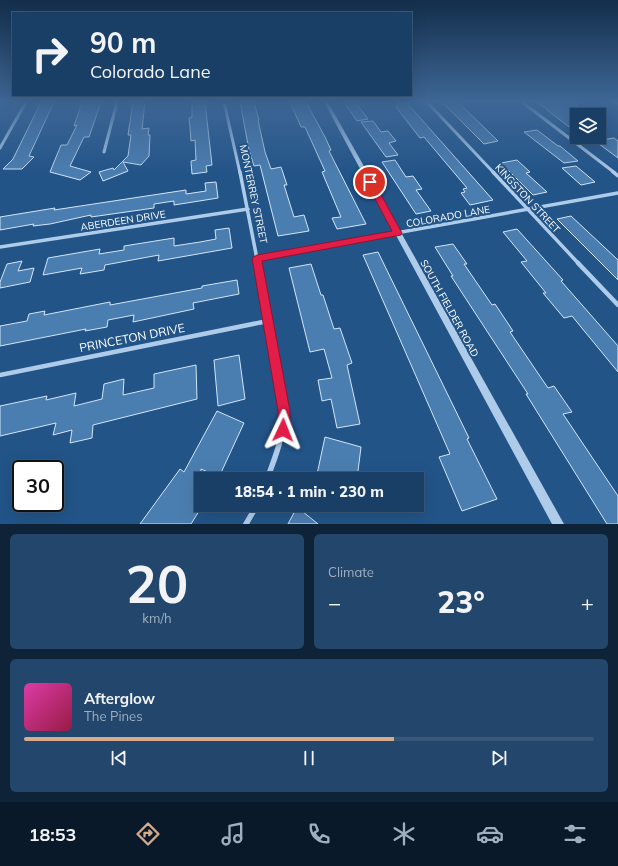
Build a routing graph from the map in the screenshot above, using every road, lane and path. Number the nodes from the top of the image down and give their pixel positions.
1 (12, 126) edge
2 (111, 126) edge
3 (229, 126) edge
4 (339, 126) edge
5 (450, 126) edge
6 (554, 126) edge
7 (0, 148) edge
8 (104, 152) dead end
9 (618, 176) edge
10 (618, 193) edge
11 (248, 209) junction
12 (527, 209) junction
13 (398, 233) junction
14 (0, 247) edge
15 (257, 258) junction
16 (618, 305) edge
17 (268, 321) junction
18 (0, 375) edge
19 (270, 472) edge
20 (253, 512) edge
21 (246, 524) edge
22 (558, 524) edge

1 - 7 street
2 - 8 street
3 - 11 street, MONTERREY STREET
4 - 13 street, SOUTH FIELDER ROAD
5 - 12 street, KINGSTON STREET
6 - 9 street
10 - 12 street, COLORADO LANE
11 - 14 street, ABERDEEN DRIVE
11 - 15 street, MONTERREY STREET
12 - 13 street, COLORADO LANE
12 - 16 street, KINGSTON STREET
13 - 15 street, COLORADO LANE
13 - 22 street, SOUTH FIELDER ROAD
15 - 17 street, MONTERREY STREET
17 - 18 street, PRINCETON DRIVE
17 - 19 street, MONTERREY STREET
20 - 21 street

